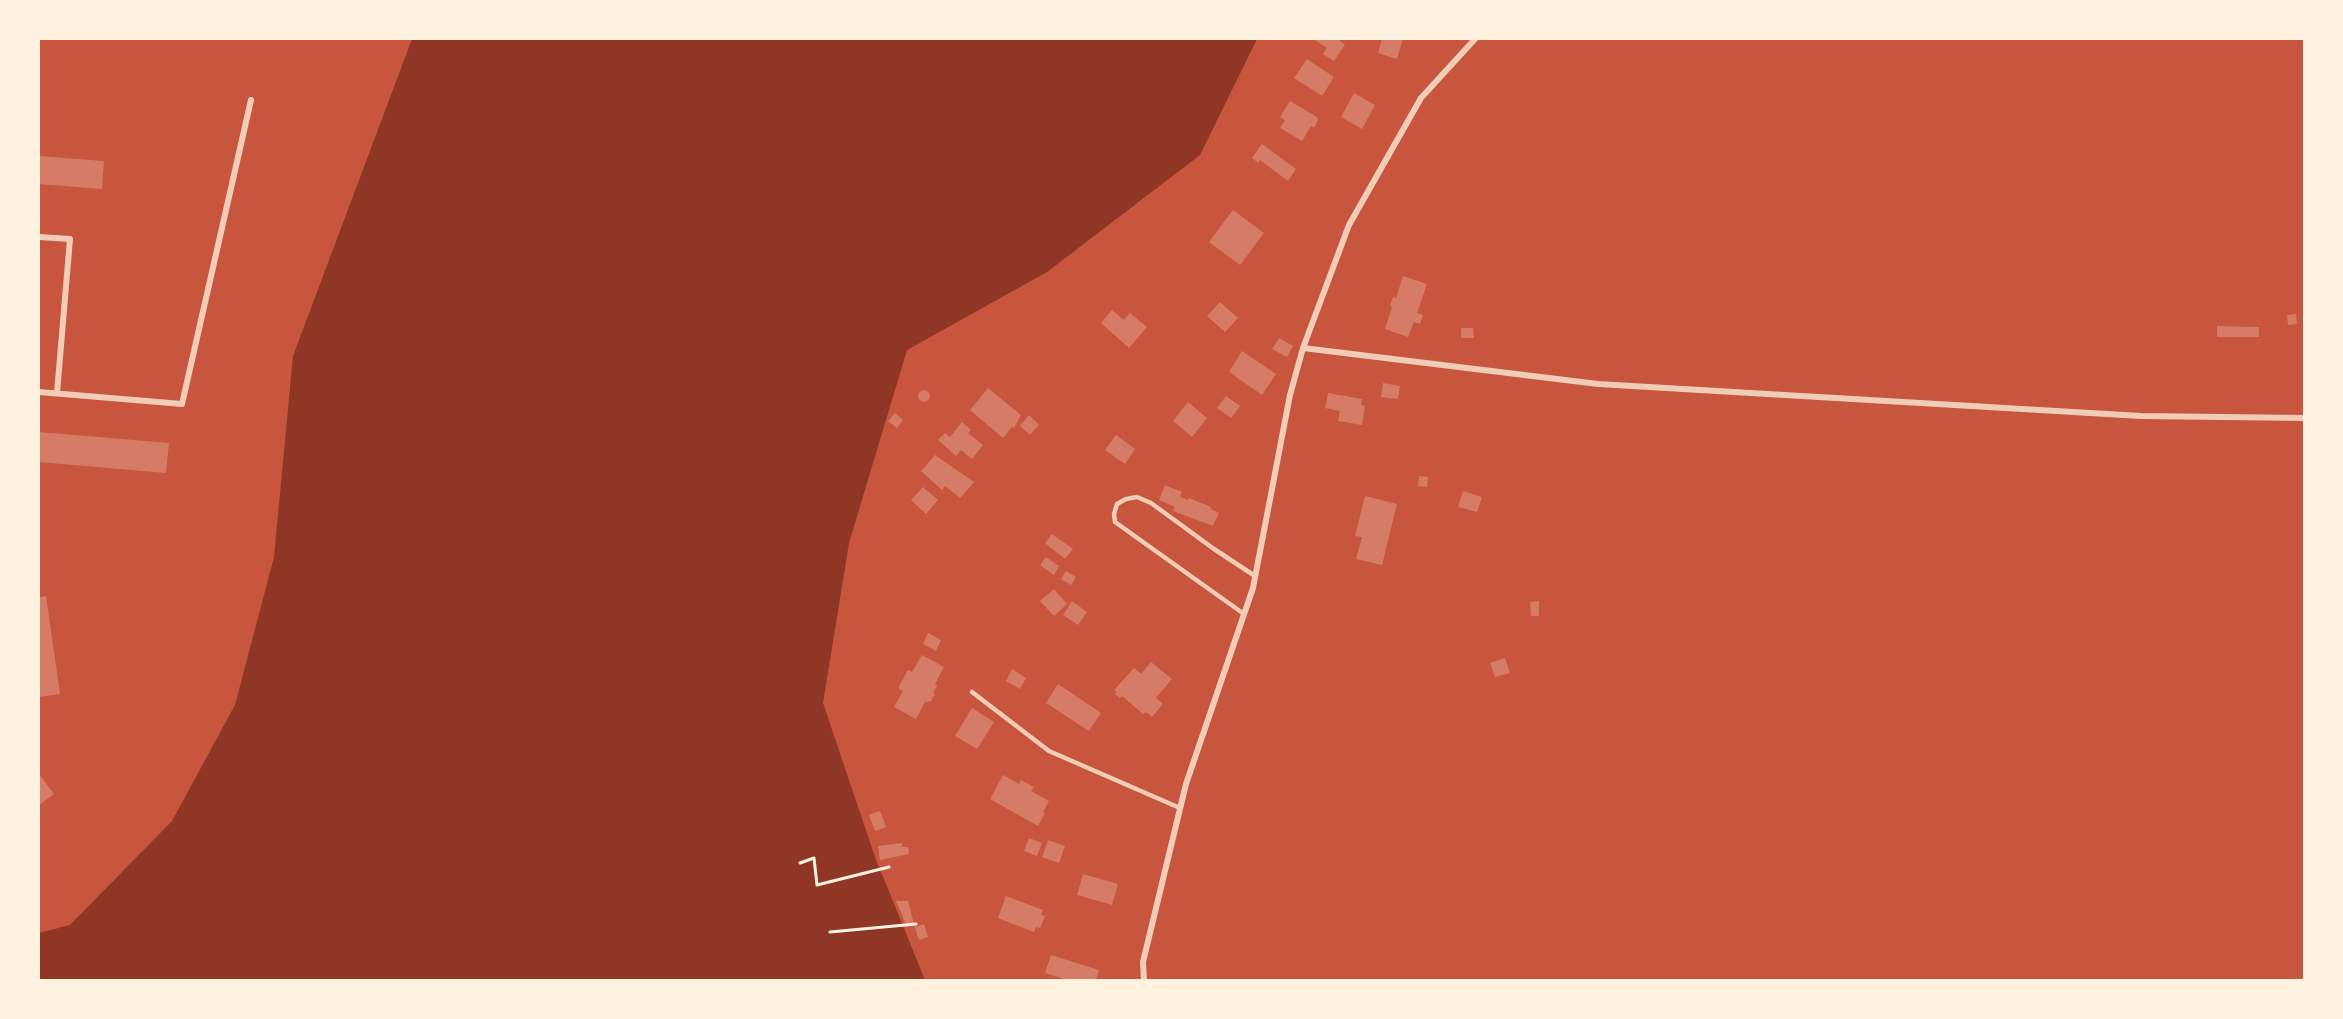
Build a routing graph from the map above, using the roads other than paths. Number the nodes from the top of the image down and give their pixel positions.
1 (1475, 39) edge
2 (251, 100) dead end
3 (39, 237) edge
4 (1303, 348) junction
5 (39, 392) edge
6 (57, 393) junction
7 (2304, 418) edge
8 (1255, 576) junction
9 (1244, 614) junction
10 (972, 692) dead end
11 (1180, 808) junction
12 (1144, 980) edge

1 - 4 street
2 - 6 street
3 - 6 street
4 - 7 street
4 - 8 street
5 - 6 street
8 - 9 street
8 - 9 lane
9 - 11 street
10 - 11 lane
11 - 12 street

